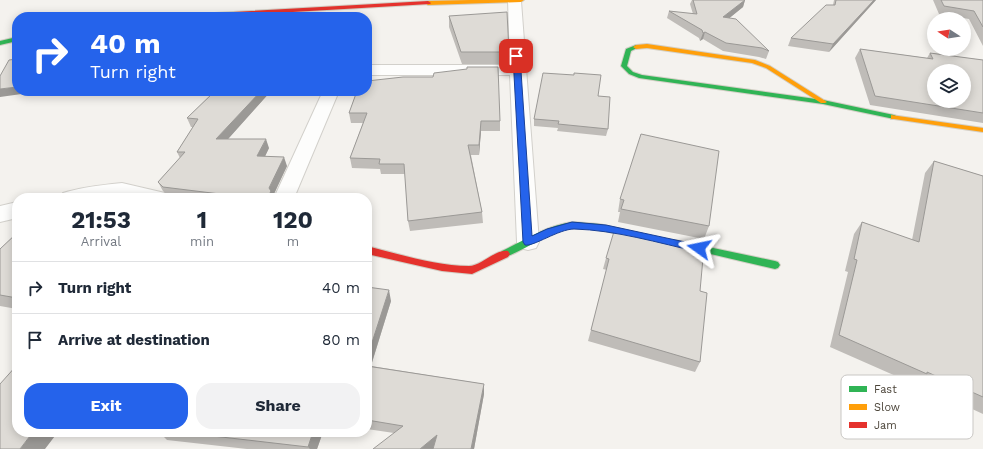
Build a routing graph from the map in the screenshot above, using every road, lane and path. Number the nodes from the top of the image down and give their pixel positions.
1 (518, 0) edge
2 (263, 12) edge
3 (12, 40) edge
4 (0, 42) edge
5 (372, 70) edge
6 (517, 70) junction
7 (329, 96) edge
8 (823, 102) junction
9 (983, 130) edge
10 (92, 193) edge
11 (136, 193) edge
12 (286, 193) edge
13 (12, 211) edge
14 (0, 214) edge
15 (653, 239) edge
16 (528, 242) junction
17 (668, 242) edge
18 (372, 251) edge
19 (775, 265) dead end

1 - 2 street
1 - 6 street
3 - 4 street
5 - 6 street
6 - 16 street
7 - 12 street
8 - 8 street
8 - 9 street
10 - 11 street
13 - 14 street
15 - 16 street
16 - 18 street
17 - 19 street

